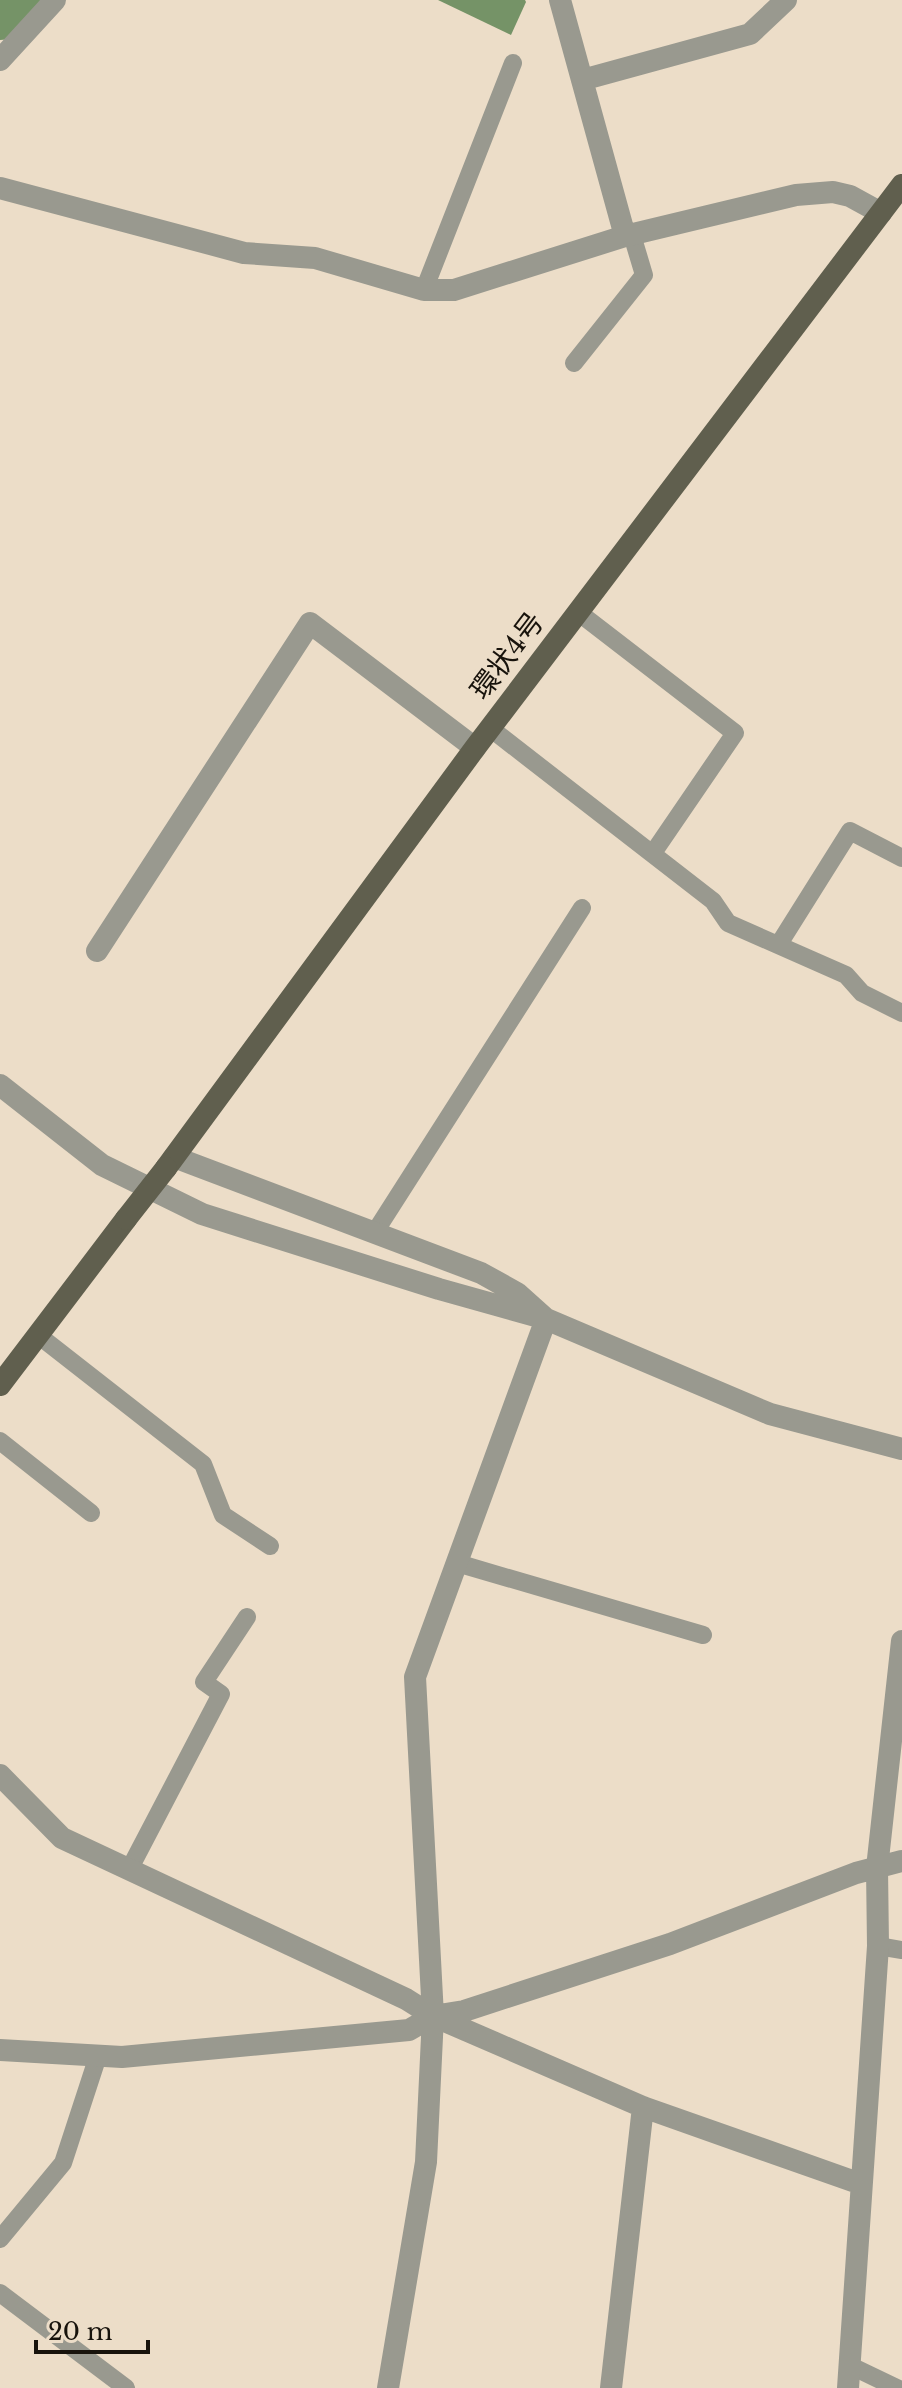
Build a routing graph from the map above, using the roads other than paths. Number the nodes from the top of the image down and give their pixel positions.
1 (55, 0) edge
2 (560, 0) edge
3 (786, 0) edge
4 (0, 60) edge
5 (513, 63) dead end
6 (582, 80) junction
7 (902, 185) edge
8 (0, 188) edge
9 (881, 213) junction
10 (628, 235) junction
11 (424, 290) junction
12 (574, 363) dead end
13 (578, 612) junction
14 (490, 728) junction
15 (475, 748) junction
16 (653, 853) junction
17 (902, 858) edge
18 (582, 908) dead end
19 (779, 944) junction
20 (97, 951) dead end
21 (902, 1013) edge
22 (0, 1085) edge
23 (170, 1162) junction
24 (375, 1232) junction
25 (546, 1319) junction
26 (38, 1335) junction
27 (0, 1385) edge
28 (0, 1441) edge
29 (902, 1449) edge
30 (91, 1513) dead end
31 (270, 1546) dead end
32 (457, 1563) junction
33 (247, 1617) dead end
34 (703, 1635) dead end
35 (902, 1641) edge
36 (0, 1775) edge
37 (902, 1861) edge
38 (877, 1868) junction
39 (129, 1870) junction
40 (878, 1946) junction
41 (902, 1950) edge
42 (433, 2016) junction
43 (0, 2050) edge
44 (98, 2056) junction
45 (643, 2107) junction
46 (861, 2184) junction
47 (0, 2239) edge
48 (0, 2293) edge
49 (849, 2365) junction
50 (126, 2388) edge
51 (388, 2388) edge
52 (611, 2388) edge
53 (848, 2388) edge
54 (897, 2388) edge

1 - 4 street
2 - 6 street
3 - 6 street
5 - 11 lane
6 - 10 street
7 - 9 main road, 環状4号
8 - 11 street
9 - 10 street
9 - 13 main road, 環状4号
10 - 11 street
10 - 12 lane
13 - 14 main road, 環状4号
13 - 16 lane
14 - 15 main road, 環状4号
14 - 16 lane
15 - 20 street
15 - 23 main road, 環状4号
16 - 19 lane
17 - 19 lane
18 - 24 lane
19 - 21 lane
22 - 25 street
23 - 24 street
23 - 26 main road, 環状4号, bridge
24 - 25 street
25 - 29 street
25 - 32 street
26 - 27 main road
26 - 31 lane
28 - 30 lane
32 - 34 lane
32 - 42 street
33 - 39 lane
35 - 38 street
36 - 39 street
37 - 38 street
38 - 40 street
38 - 42 street
39 - 42 street
40 - 41 lane
40 - 46 street
42 - 44 street
42 - 45 street
42 - 51 street
43 - 44 street
44 - 47 lane
45 - 46 street
45 - 52 street
46 - 49 street
48 - 50 lane
49 - 53 street
49 - 54 lane

